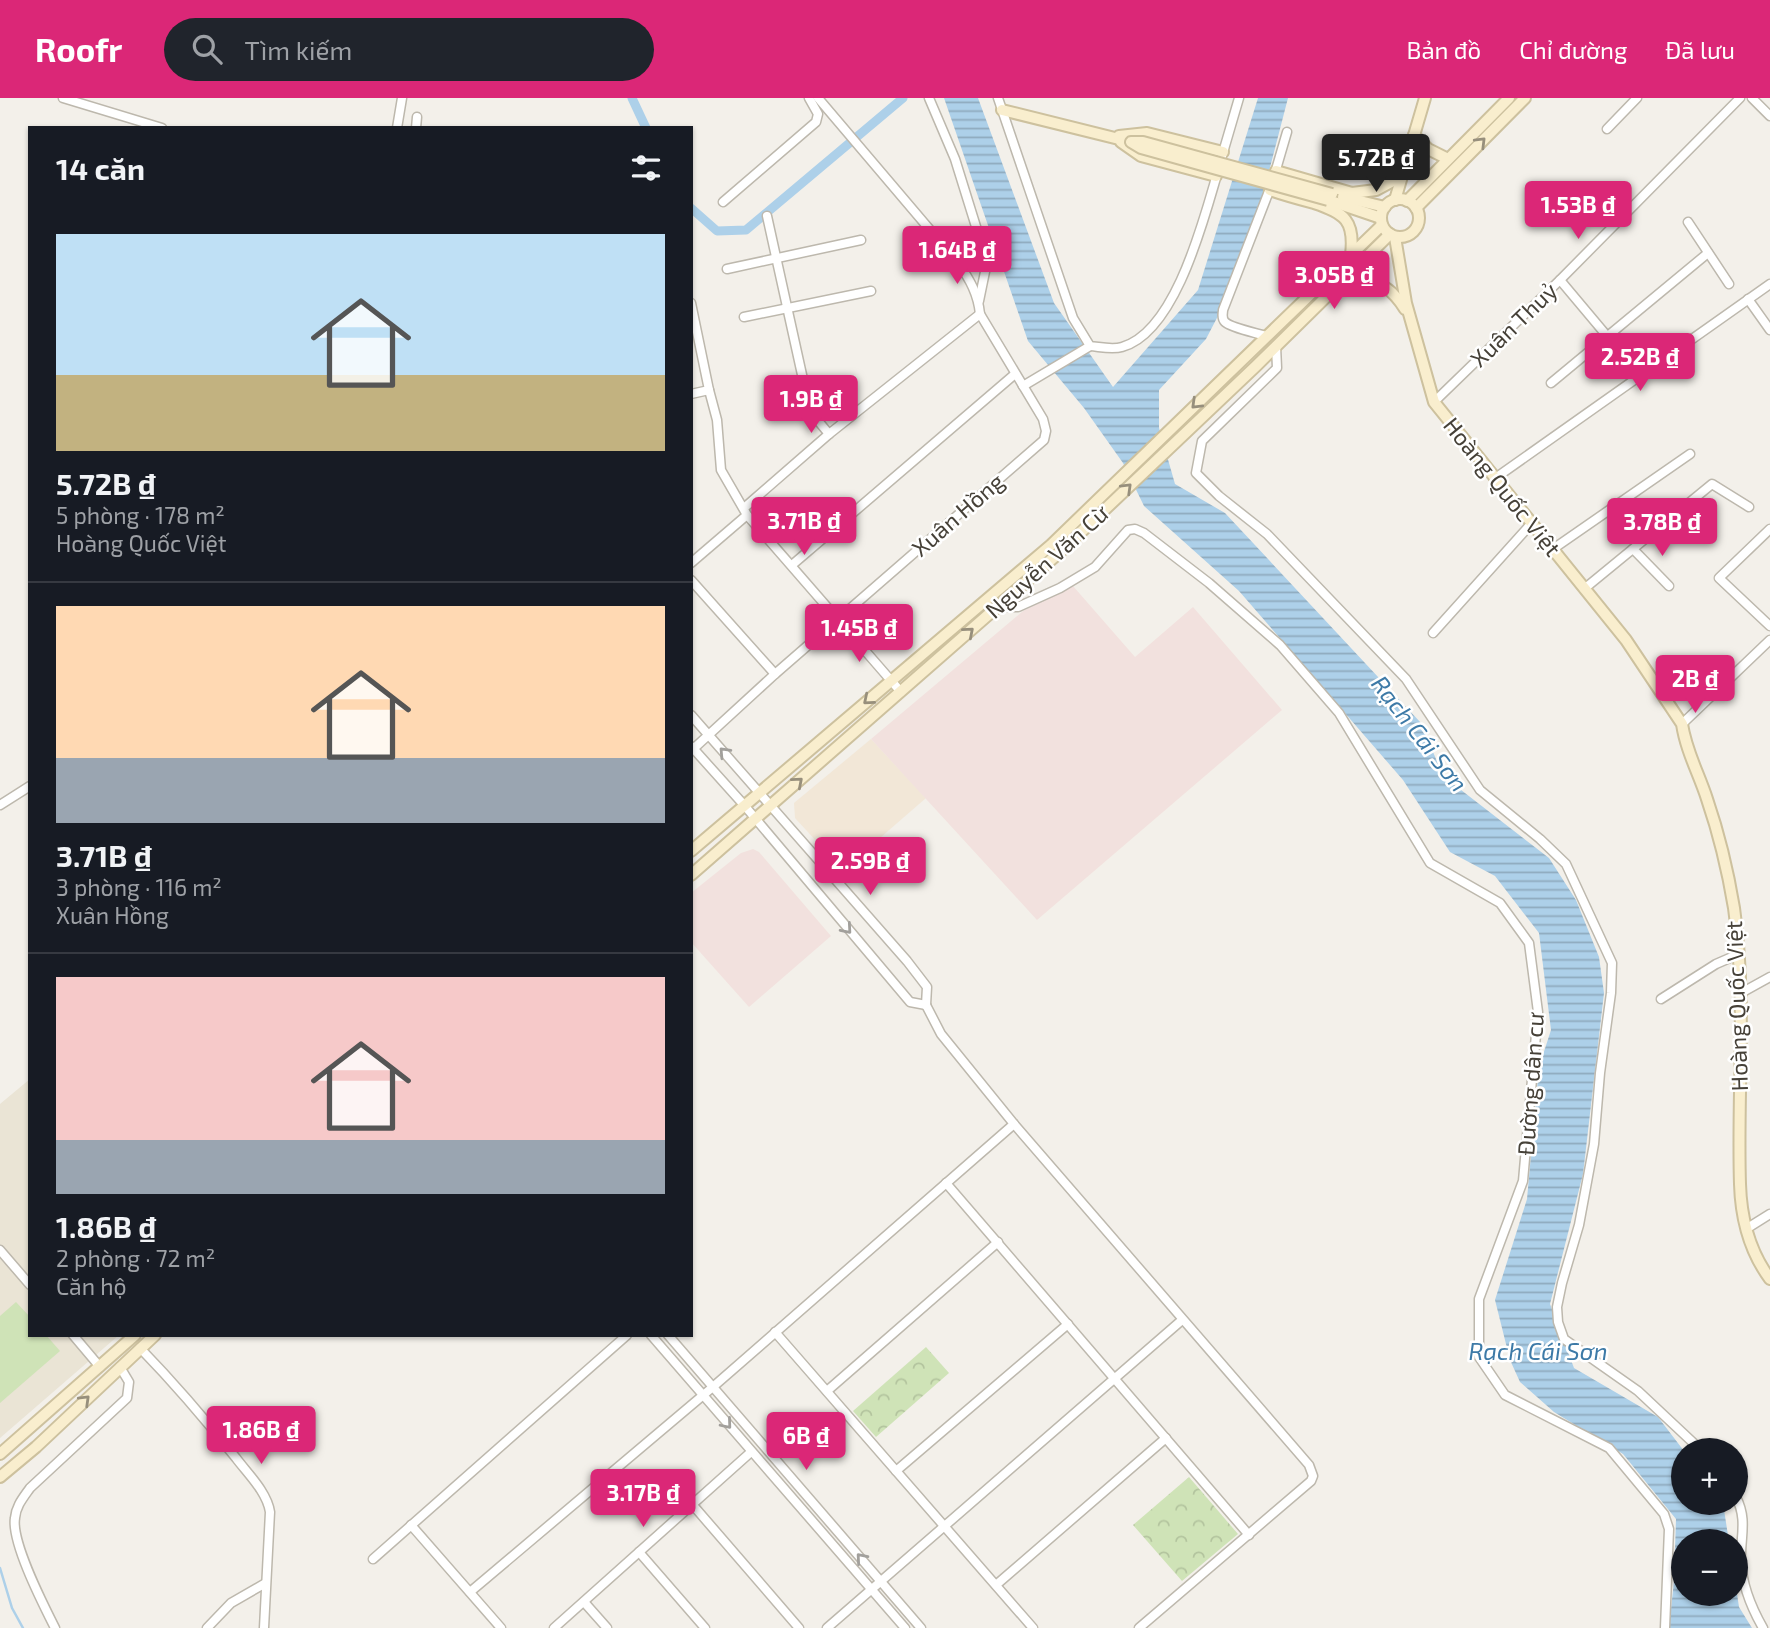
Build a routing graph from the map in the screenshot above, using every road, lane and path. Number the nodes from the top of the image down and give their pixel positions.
1 (63, 98) edge
2 (402, 98) edge
3 (809, 98) edge
4 (818, 98) edge
5 (998, 98) edge
6 (1239, 98) edge
7 (1425, 98) edge
8 (1509, 98) edge
9 (1525, 98) edge
10 (1637, 98) edge
11 (1740, 98) edge
12 (1752, 98) edge
13 (930, 99) edge
14 (1002, 110) junction
15 (1770, 116) edge
16 (417, 117) dead end
17 (155, 126) edge
18 (397, 126) edge
19 (416, 126) edge
20 (1607, 129) dead end
21 (1287, 132) dead end
22 (1414, 135) junction
23 (1113, 137) junction
24 (1223, 152) junction
25 (1448, 159) junction
26 (1276, 171) junction
27 (1216, 176) junction
28 (1402, 176) junction
29 (1270, 190) junction
30 (723, 202) dead end
31 (1411, 204) junction
32 (767, 216) dead end
33 (1388, 220) junction
34 (1688, 222) dead end
35 (861, 240) dead end
36 (1708, 253) junction
37 (1351, 255) junction
38 (776, 260) junction
39 (726, 269) dead end
40 (1560, 280) junction
41 (1729, 284) dead end
42 (1770, 284) edge
43 (1335, 288) junction
44 (871, 291) dead end
45 (1748, 299) junction
46 (979, 301) junction
47 (786, 307) junction
48 (693, 313) edge
49 (980, 314) junction
50 (1410, 315) junction
51 (744, 317) dead end
52 (1770, 330) edge
53 (1266, 336) junction
54 (1607, 336) junction
55 (1090, 346) junction
56 (1276, 346) junction
57 (1616, 351) dead end
58 (1016, 374) junction
59 (1636, 379) junction
60 (1551, 383) dead end
61 (1023, 387) junction
62 (709, 390) junction
63 (693, 394) edge
64 (1434, 402) junction
65 (829, 434) junction
66 (1690, 454) dead end
67 (1494, 479) junction
68 (1749, 507) dead end
69 (746, 511) junction
70 (1531, 524) junction
71 (1770, 529) edge
72 (1055, 548) junction
73 (1553, 549) junction
74 (1633, 549) junction
75 (693, 560) edge
76 (792, 565) junction
77 (693, 582) edge
78 (1669, 586) dead end
79 (1584, 589) junction
80 (997, 607) junction
81 (839, 618) junction
82 (1770, 626) edge
83 (1433, 633) dead end
84 (1770, 640) edge
85 (775, 674) junction
86 (891, 681) junction
87 (901, 691) junction
88 (693, 717) edge
89 (1682, 724) junction
90 (709, 736) junction
91 (693, 748) edge
92 (693, 750) edge
93 (28, 787) edge
94 (760, 791) junction
95 (0, 805) edge
96 (744, 805) junction
97 (771, 806) junction
98 (754, 820) junction
99 (693, 849) edge
100 (693, 873) edge
101 (1739, 954) junction
102 (1770, 977) edge
103 (1741, 993) junction
104 (1661, 999) dead end
105 (926, 1005) junction
106 (1014, 1124) junction
107 (946, 1183) junction
108 (1770, 1214) edge
109 (1746, 1229) junction
110 (998, 1242) junction
111 (0, 1250) edge
112 (1770, 1279) edge
113 (28, 1283) edge
114 (1182, 1320) junction
115 (1068, 1324) junction
116 (775, 1332) junction
117 (75, 1337) edge
118 (133, 1337) edge
119 (153, 1337) edge
120 (625, 1337) edge
121 (653, 1337) edge
122 (670, 1337) edge
123 (140, 1348) junction
124 (100, 1367) junction
125 (120, 1367) junction
126 (1114, 1378) junction
127 (713, 1385) junction
128 (827, 1391) junction
129 (702, 1395) junction
130 (1166, 1438) junction
131 (1688, 1438) edge
132 (751, 1452) junction
133 (0, 1454) edge
134 (897, 1471) junction
135 (0, 1477) edge
136 (692, 1504) junction
137 (1741, 1515) edge
138 (411, 1525) junction
139 (946, 1525) junction
140 (1249, 1535) junction
141 (639, 1552) junction
142 (373, 1559) dead end
143 (881, 1581) junction
144 (264, 1584) junction
145 (996, 1585) junction
146 (872, 1589) junction
147 (470, 1592) junction
148 (584, 1602) junction
149 (55, 1628) edge
150 (206, 1628) edge
151 (264, 1628) edge
152 (500, 1628) edge
153 (554, 1628) edge
154 (607, 1628) edge
155 (705, 1628) edge
156 (799, 1628) edge
157 (827, 1628) edge
158 (905, 1628) edge
159 (921, 1628) edge
160 (1033, 1628) edge
161 (1139, 1628) edge
162 (1665, 1628) edge
163 (1763, 1628) edge

1 - 17 street
2 - 18 street
3 - 30 street
4 - 46 street
5 - 14 street
6 - 24 street
7 - 22 main road, Hoàng Quốc Việt
8 - 25 main road
31 -> 9 main road
10 - 20 street
11 - 40 street, Xuân Thuỷ
12 - 15 street
13 - 46 street
14 - 23 main road
14 - 55 street
16 - 19 street
21 - 26 street
22 - 25 main road
22 - 28 main road, Hoàng Quốc Việt
23 - 24 main road
23 - 27 main road
23 - 33 main road, bridge
24 - 27 street
25 - 31 main road
26 - 28 main road
26 - 29 street
27 - 55 street
28 - 33 main road, Hoàng Quốc Việt
29 - 37 main road
29 - 53 street
31 - 33 main road
31 - 33 main road
32 - 38 street
33 - 37 main road, Nguyễn Văn Cừ
33 - 43 main road, Nguyễn Văn Cừ
33 - 50 main road, Hoàng Quốc Việt
34 - 36 street
35 - 38 street
36 - 41 street
36 - 54 street
37 - 53 main road, Nguyễn Văn Cừ
38 - 39 street
38 - 47 street
40 - 54 street
40 - 64 street, Xuân Thuỷ
42 - 45 street
43 - 50 main road
43 - 56 main road, Nguyễn Văn Cừ
44 - 47 street
45 - 52 street
45 - 59 street
46 - 49 street
47 - 51 street
47 - 65 street
48 - 62 street
49 - 58 street
49 - 65 street
50 - 64 main road, Hoàng Quốc Việt
53 -> 72 main road, Nguyễn Văn Cừ
54 - 60 street
55 - 61 street
72 -> 56 main road, Nguyễn Văn Cừ
56 - 131 street
57 - 59 street
58 - 61 street
58 - 76 street
59 - 67 street
61 - 81 street, Xuân Hồng
62 - 63 street
62 - 69 street
64 - 67 main road, Hoàng Quốc Việt
65 - 69 street
66 - 73 street
67 - 70 main road, Hoàng Quốc Việt
68 - 74 street
69 - 75 street
69 - 76 street
70 - 73 main road, Hoàng Quốc Việt
70 - 83 street
71 - 82 street
72 - 80 main road, Nguyễn Văn Cừ
72 - 86 main road, Nguyễn Văn Cừ
73 - 79 main road, Hoàng Quốc Việt
74 - 78 street
74 - 79 street
76 - 81 street
77 - 85 street
79 - 89 main road, Hoàng Quốc Việt
87 -> 80 main road, Nguyễn Văn Cừ
80 - 162 street, Đường dân cư
81 - 85 street, Xuân Hồng
81 - 86 street
84 - 89 street
85 - 90 street, Xuân Hồng
86 - 87 street
86 -> 94 main road, Nguyễn Văn Cừ
97 -> 87 main road, Nguyễn Văn Cừ
88 - 90 street
89 - 101 main road, Hoàng Quốc Việt
90 - 91 street, Xuân Hồng
94 -> 90 street
92 - 96 street
93 - 95 street
94 - 96 main road, Nguyễn Văn Cừ
94 - 97 street
96 - 98 street
96 - 99 main road, Nguyễn Văn Cừ
97 - 98 main road, Nguyễn Văn Cừ
97 - 105 street
98 - 100 main road, Nguyễn Văn Cừ
98 -> 105 street
101 - 103 main road, Hoàng Quốc Việt
101 - 104 street
102 - 103 street
103 - 109 main road, Hoàng Quốc Việt
105 - 106 street
106 - 107 street
106 - 114 street
107 - 110 street
107 - 116 street
108 - 109 street
109 - 112 main road, Hoàng Quốc Việt
110 - 115 street
110 - 128 street
111 - 113 street
114 - 126 street
114 - 140 street
115 - 126 street
115 - 134 street
116 - 127 street
116 - 128 street
117 - 124 street
118 - 124 main road
119 - 123 main road
120 - 138 street
121 - 129 street
122 - 127 street
123 - 125 main road
123 - 144 street
124 - 133 main road
135 -> 125 main road
125 - 149 street
126 - 130 street
126 - 139 street
127 - 129 street
143 -> 127 street
128 - 134 street
129 -> 132 street
129 - 147 street
130 - 140 street
130 - 145 street
132 - 136 street
132 - 146 street
134 - 139 street
136 - 141 street
136 - 156 street
137 - 163 street
138 - 142 street
138 - 147 street
139 - 143 street
139 - 145 street
140 - 161 street
141 - 148 street
141 - 155 street
143 - 146 street
143 - 159 street
144 - 150 street
144 - 151 street
145 - 160 street
146 - 157 street
146 - 158 street
147 - 152 street
148 - 153 street
148 - 154 street

